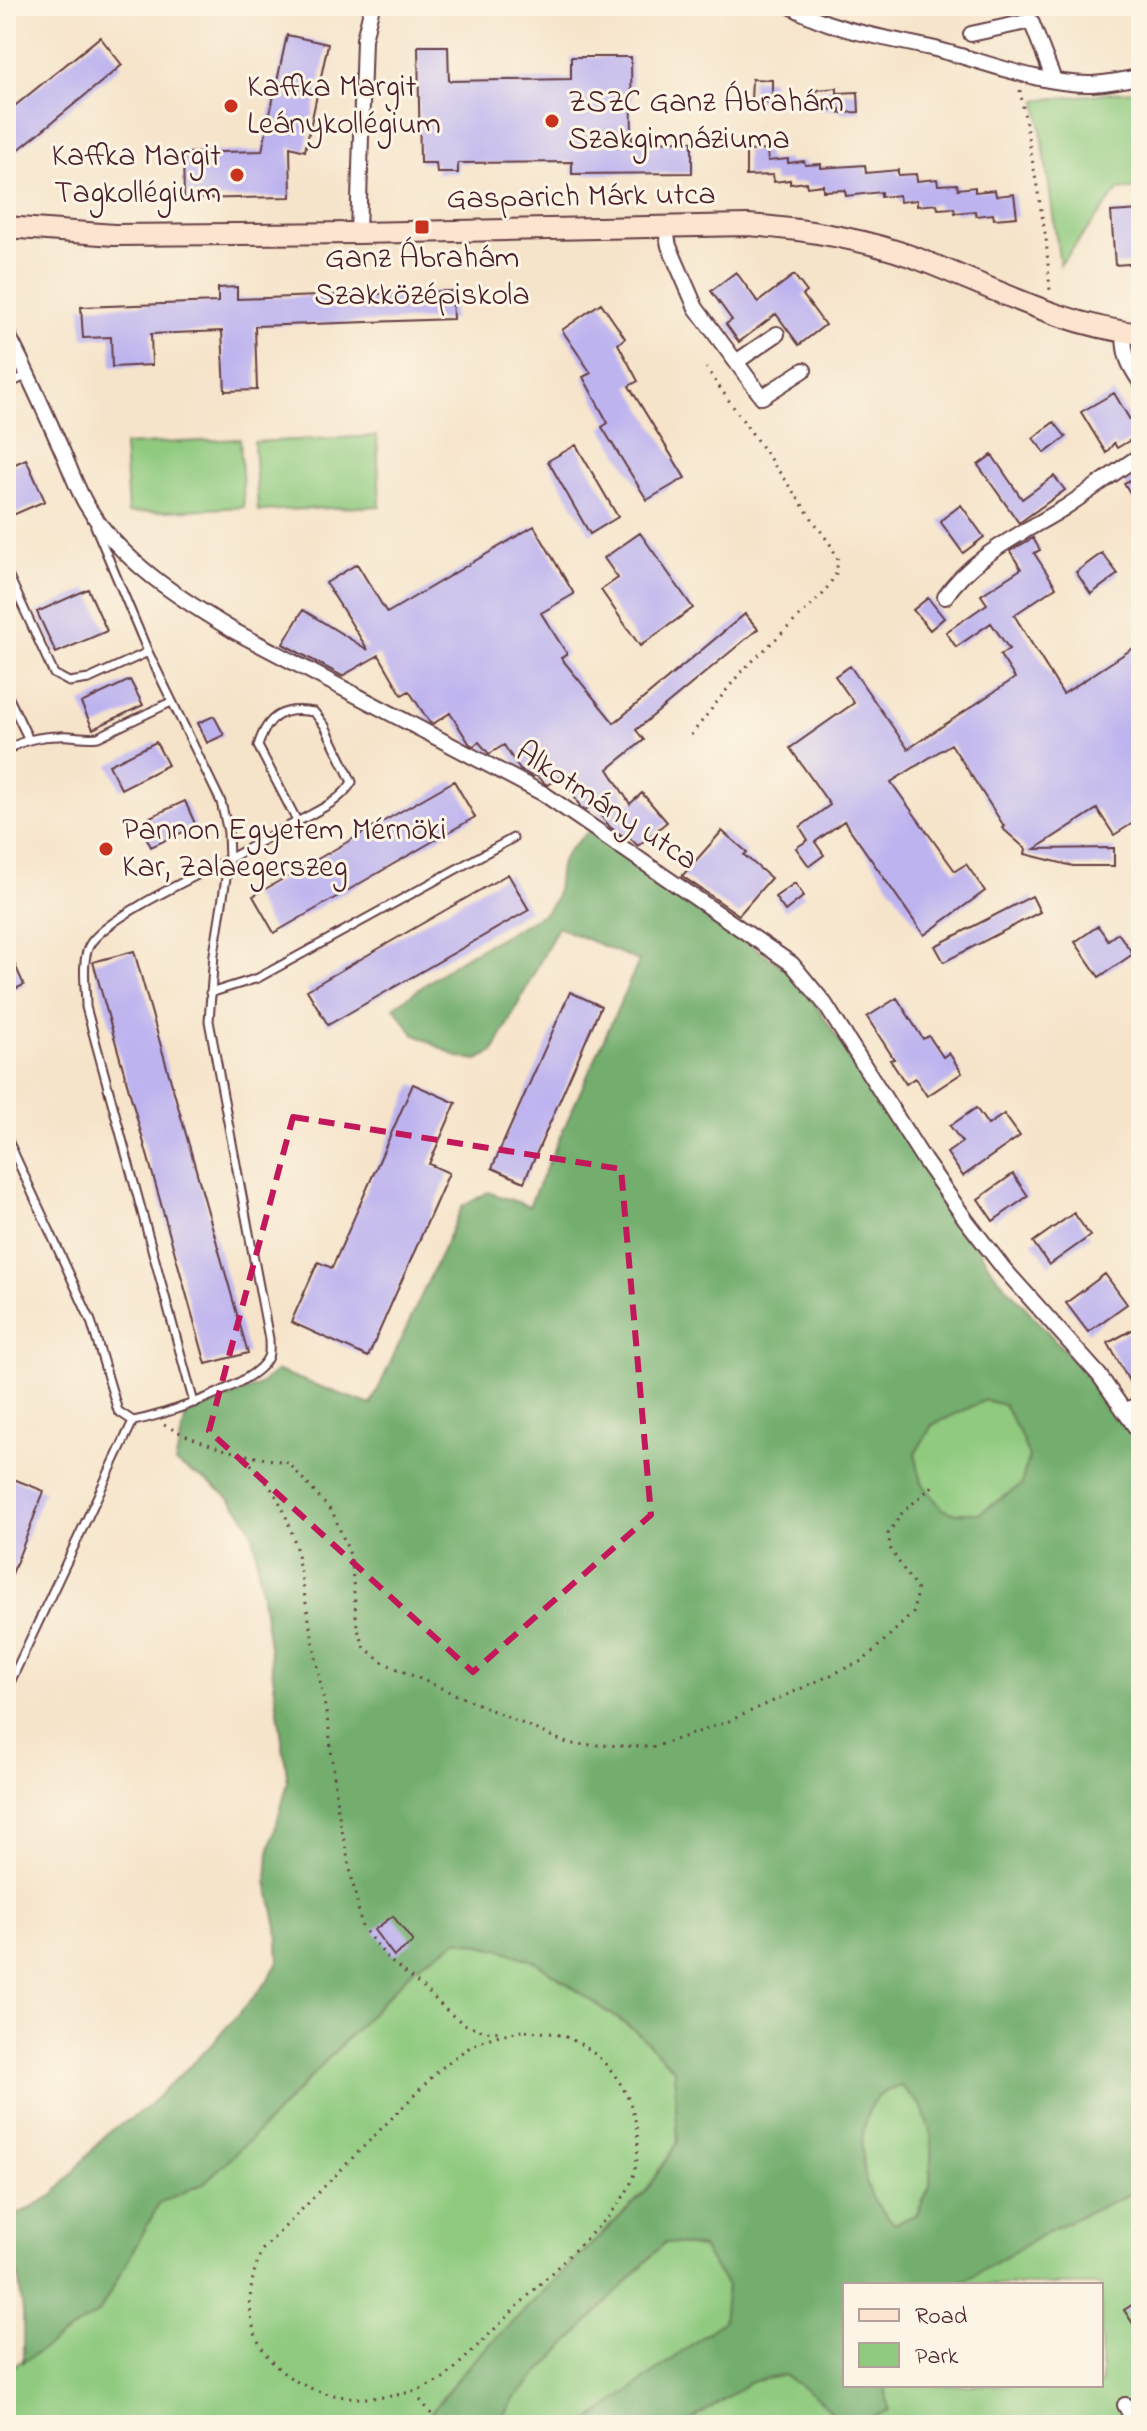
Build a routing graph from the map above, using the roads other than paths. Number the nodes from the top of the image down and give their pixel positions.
1 (372, 6) edge
2 (790, 6) edge
3 (971, 34) dead end
4 (1141, 76) edge
5 (1054, 80) junction
6 (665, 226) junction
7 (6, 227) edge
8 (358, 233) junction
9 (6, 331) edge
10 (1132, 333) edge
11 (777, 334) dead end
12 (736, 362) junction
13 (804, 370) dead end
14 (28, 375) junction
15 (1141, 383) edge
16 (6, 385) edge
17 (1141, 455) edge
18 (86, 504) junction
19 (6, 570) edge
20 (945, 597) dead end
21 (148, 652) junction
22 (6, 692) edge
23 (171, 702) junction
24 (29, 740) junction
25 (6, 752) edge
26 (297, 821) junction
27 (513, 838) dead end
28 (229, 859) junction
29 (210, 993) junction
30 (6, 1136) edge
31 (194, 1403) junction
32 (1141, 1404) edge
33 (1124, 1410) junction
34 (133, 1421) junction
35 (1141, 1435) edge
36 (6, 1691) edge
37 (1125, 2405) dead end
38 (1136, 2425) edge

1 - 8 street
2 - 5 street
3 - 5 street
4 - 5 street
6 - 8 street, Gasparich Márk utca
6 - 10 street, Gasparich Márk utca
6 - 12 street
7 - 8 street, Gasparich Márk utca
9 - 14 street, Alkotmány utca
10 - 15 street
11 - 12 street
12 - 13 street
14 - 16 lane
14 - 18 street, Alkotmány utca
17 - 20 street
18 - 21 lane
18 - 33 street, Alkotmány utca
19 - 21 lane
21 - 23 lane
22 - 24 lane
23 - 24 lane
23 - 28 lane
24 - 25 lane
26 - 26 lane
26 - 28 lane
27 - 29 lane
28 - 29 lane
28 - 31 lane
29 - 31 lane
30 - 34 lane
31 - 34 lane
32 - 33 street
33 - 35 street, Alkotmány utca
34 - 36 lane
37 - 38 street

